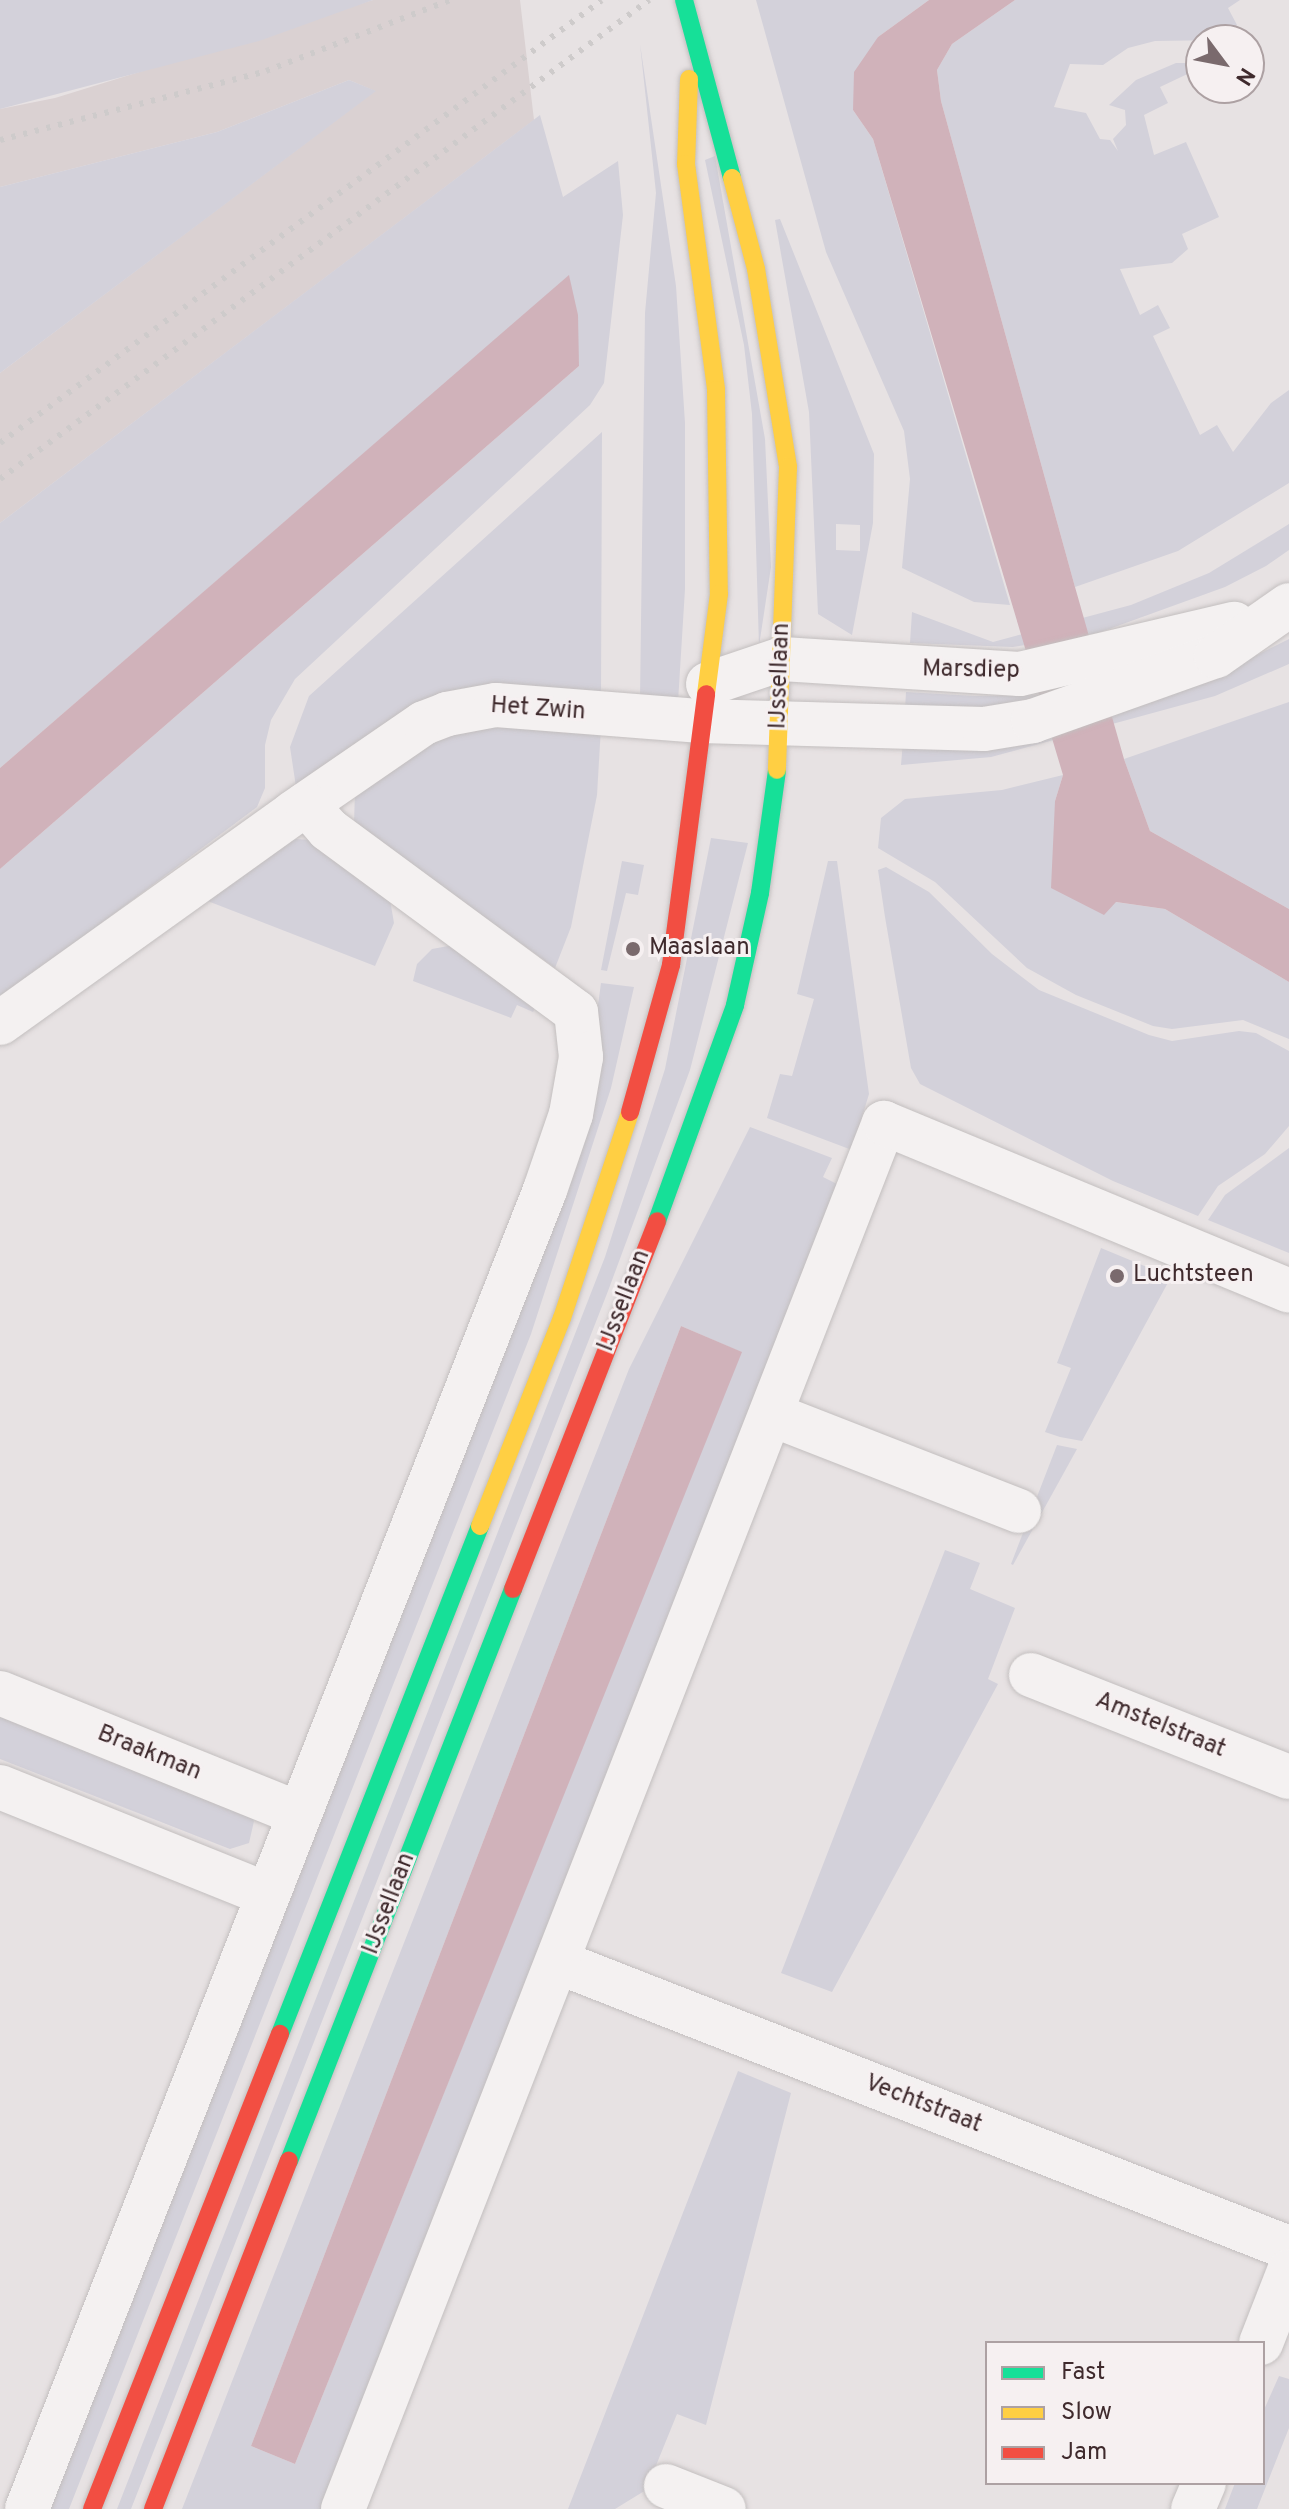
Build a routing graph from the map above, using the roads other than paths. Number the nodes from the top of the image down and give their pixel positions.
1 (684, 0) edge
2 (691, 39) junction
3 (1284, 608) edge
4 (782, 659) junction
5 (1113, 675) junction
6 (704, 702) junction
7 (780, 722) junction
8 (299, 808) junction
9 (0, 1023) edge
10 (1289, 1291) edge
11 (773, 1415) junction
12 (1019, 1511) dead end
13 (1031, 1675) dead end
14 (0, 1693) edge
15 (1289, 1777) edge
16 (0, 1787) edge
17 (299, 1814) junction
18 (266, 1894) junction
19 (558, 1962) junction
20 (1289, 2248) edge
21 (1289, 2271) edge
22 (1273, 2332) edge
23 (1203, 2485) edge
24 (666, 2486) dead end
25 (27, 2509) edge
26 (92, 2509) edge
27 (153, 2509) edge
28 (343, 2509) edge
29 (724, 2509) edge
30 (1193, 2509) edge

1 - 2 main road, IJssellaan
2 - 4 main road, IJssellaan
2 - 6 main road, IJssellaan
3 - 5 street, Marsdiep
4 - 5 street, Marsdiep
4 - 6 street, Marsdiep
4 - 7 main road, IJssellaan
5 - 7 street, Marsdiep
6 - 7 street, Het Zwin
6 - 8 street, Het Zwin
6 - 26 main road, IJssellaan
7 - 27 main road, IJssellaan
8 - 9 street, Het Zwin
8 - 17 street
10 - 11 street
11 - 12 street
11 - 19 street
13 - 15 street, Amstelstraat
14 - 17 street, Braakman
16 - 18 street
17 - 18 street
18 - 25 street
19 - 20 street, Vechtstraat
19 - 28 street
21 - 22 street
23 - 30 street
24 - 29 street

